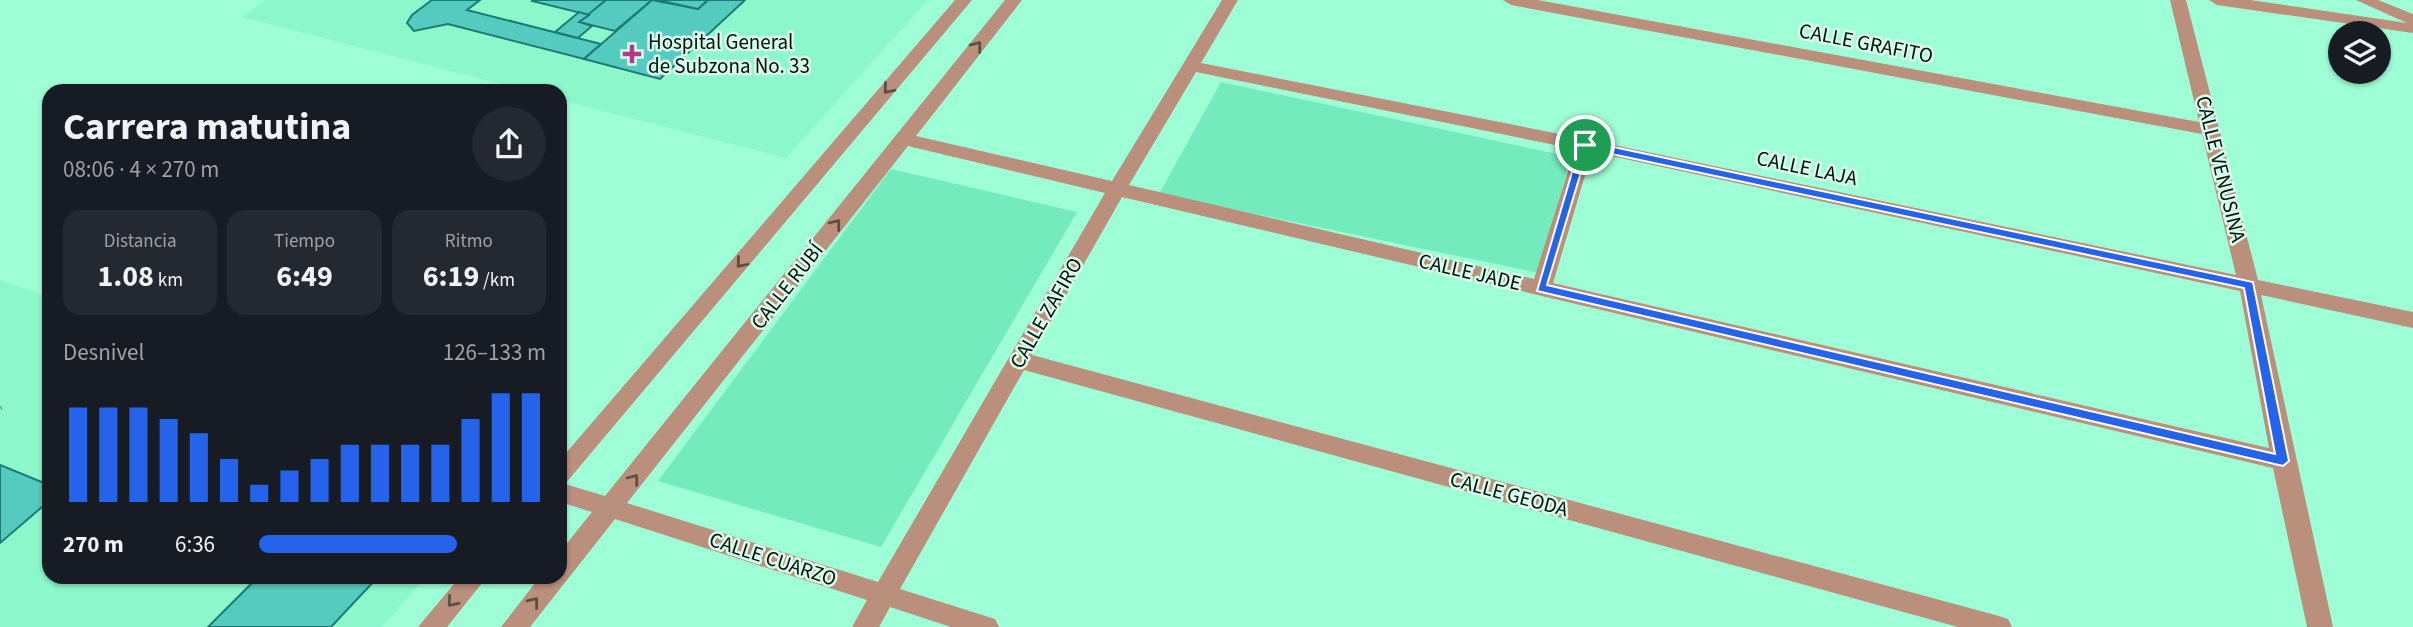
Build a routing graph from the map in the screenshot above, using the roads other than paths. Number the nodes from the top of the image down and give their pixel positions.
1 (964, 0) edge
2 (1014, 0) edge
3 (1230, 0) edge
4 (1511, 0) edge
5 (2178, 0) edge
6 (2217, 0) edge
7 (2364, 0) edge
8 (2410, 25) edge
9 (1191, 66) junction
10 (2212, 130) junction
11 (903, 139) junction
12 (1585, 145) junction
13 (1117, 189) junction
14 (2249, 285) junction
15 (1541, 288) junction
16 (2413, 320) edge
17 (1018, 360) junction
18 (2283, 461) junction
19 (567, 468) edge
20 (567, 494) edge
21 (611, 508) junction
22 (567, 561) edge
23 (469, 584) edge
24 (549, 584) edge
25 (883, 594) junction
26 (431, 627) edge
27 (514, 627) edge
28 (865, 627) edge
29 (986, 627) edge
30 (1999, 627) edge
31 (2320, 627) edge

1 -> 19 street
11 -> 2 street, CALLE RUBÍ
3 - 9 street, CALLE ZAFIRO
4 - 10 street, CALLE GRAFITO
5 - 10 street, CALLE VENUSINA
6 - 8 street
7 - 8 street
9 - 12 street, CALLE LAJA
9 - 13 street, CALLE ZAFIRO
10 - 14 street, CALLE VENUSINA
11 - 13 street, CALLE JADE
21 -> 11 street, CALLE RUBÍ
12 - 14 street, CALLE LAJA
12 - 15 street
13 - 15 street, CALLE JADE
13 - 17 street, CALLE ZAFIRO
14 - 16 street, CALLE LAJA
14 - 18 street, CALLE VENUSINA
15 - 18 street, CALLE JADE
17 - 25 street, CALLE ZAFIRO
17 - 30 street, CALLE GEODA
18 - 31 street, CALLE VENUSINA
20 - 21 street, CALLE CUARZO
21 - 22 street, CALLE RUBÍ
21 - 25 street, CALLE CUARZO
23 -> 26 street
27 -> 24 street
25 - 28 street, CALLE ZAFIRO
25 - 29 street, CALLE CUARZO

